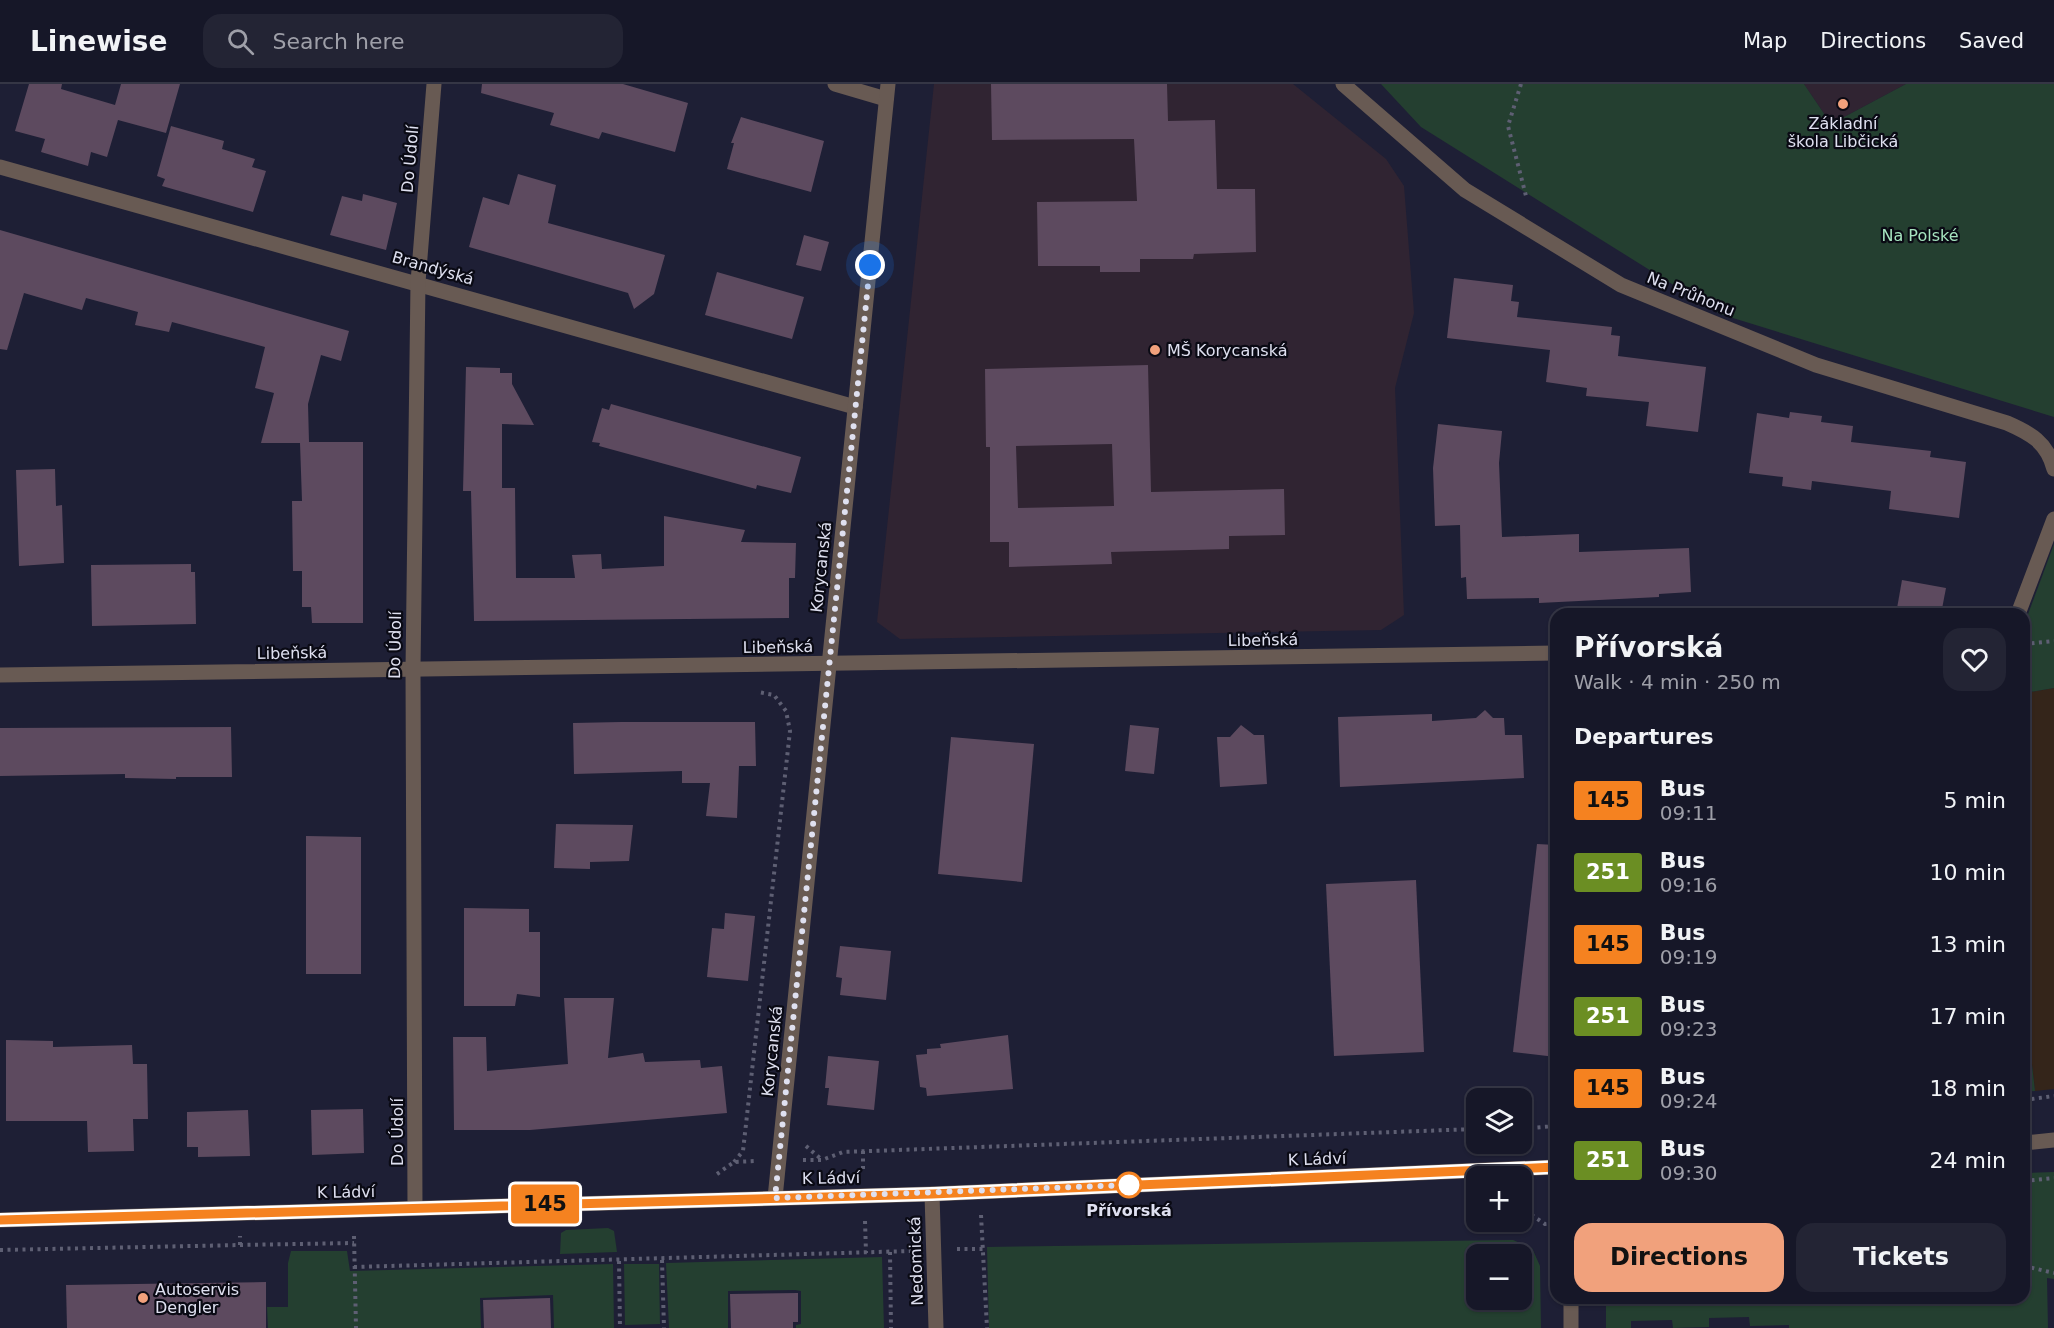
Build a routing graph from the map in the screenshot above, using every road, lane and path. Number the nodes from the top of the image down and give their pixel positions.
1 (434, 84) edge
2 (835, 84) edge
3 (1343, 84) edge
4 (1521, 84) edge
5 (887, 92) edge
6 (0, 167) edge
7 (1534, 232) junction
8 (418, 282) junction
9 (855, 406) junction
10 (2054, 469) edge
11 (2054, 519) edge
12 (2020, 608) edge
13 (2054, 641) edge
14 (2030, 643) edge
15 (1550, 653) edge
16 (829, 664) junction
17 (412, 669) junction
18 (0, 675) edge
19 (747, 692) dead end
20 (2054, 1096) edge
21 (2030, 1099) edge
22 (1466, 1129) edge
23 (806, 1134) dead end
24 (2054, 1140) edge
25 (2030, 1142) edge
26 (863, 1151) junction
27 (779, 1160) junction
28 (822, 1160) junction
29 (734, 1162) dead end
30 (1550, 1167) edge
31 (863, 1173) dead end
32 (2054, 1178) edge
33 (2030, 1180) edge
34 (980, 1191) junction
35 (932, 1194) junction
36 (775, 1198) junction
37 (416, 1208) junction
38 (354, 1210) junction
39 (864, 1217) dead end
40 (0, 1220) edge
41 (354, 1243) junction
42 (240, 1245) dead end
43 (983, 1249) junction
44 (934, 1250) junction
45 (890, 1252) junction
46 (866, 1253) junction
47 (662, 1260) junction
48 (619, 1261) junction
49 (354, 1267) junction
50 (2030, 1267) edge
51 (2054, 1273) edge
52 (1571, 1304) edge
53 (356, 1328) edge
54 (620, 1328) edge
55 (664, 1328) edge
56 (891, 1328) edge
57 (936, 1328) edge
58 (987, 1328) edge
59 (1571, 1328) edge

1 - 8 street, Do Údolí
2 - 5 street
3 - 7 street, Na Průhonu
4 - 7 path
5 - 9 street, Korycanská
6 - 8 street, Brandýská
7 - 10 street, Na Průhonu
8 - 9 street, Brandýská
8 - 17 street, Do Údolí
9 - 16 street, Korycanská
11 - 12 street
13 - 14 path
15 - 16 street, Libeňská
16 - 17 street, Libeňská
16 - 27 street, Korycanská
17 - 18 street, Libeňská
17 - 37 street, Do Údolí
19 - 29 path
20 - 21 path
22 - 26 path
23 - 28 path
24 - 25 street
26 - 28 path
26 - 31 path
27 - 28 path
27 - 36 street, Korycanská
30 - 34 street, K Ládví
32 - 33 path
34 - 35 street, K Ládví
34 - 43 path
35 - 36 street, K Ládví
35 - 44 street, Nedomická
36 - 37 street, K Ládví
37 - 38 street, K Ládví
38 - 40 street, K Ládví
38 - 41 path
39 - 46 path
41 - 42 path
41 - 49 path
43 - 44 path
43 - 58 path
44 - 45 path
44 - 57 street, Nedomická
45 - 46 path
45 - 56 path
46 - 47 path
47 - 48 path
47 - 55 path
48 - 49 path
48 - 54 path
49 - 53 path
50 - 51 path
52 - 59 street

